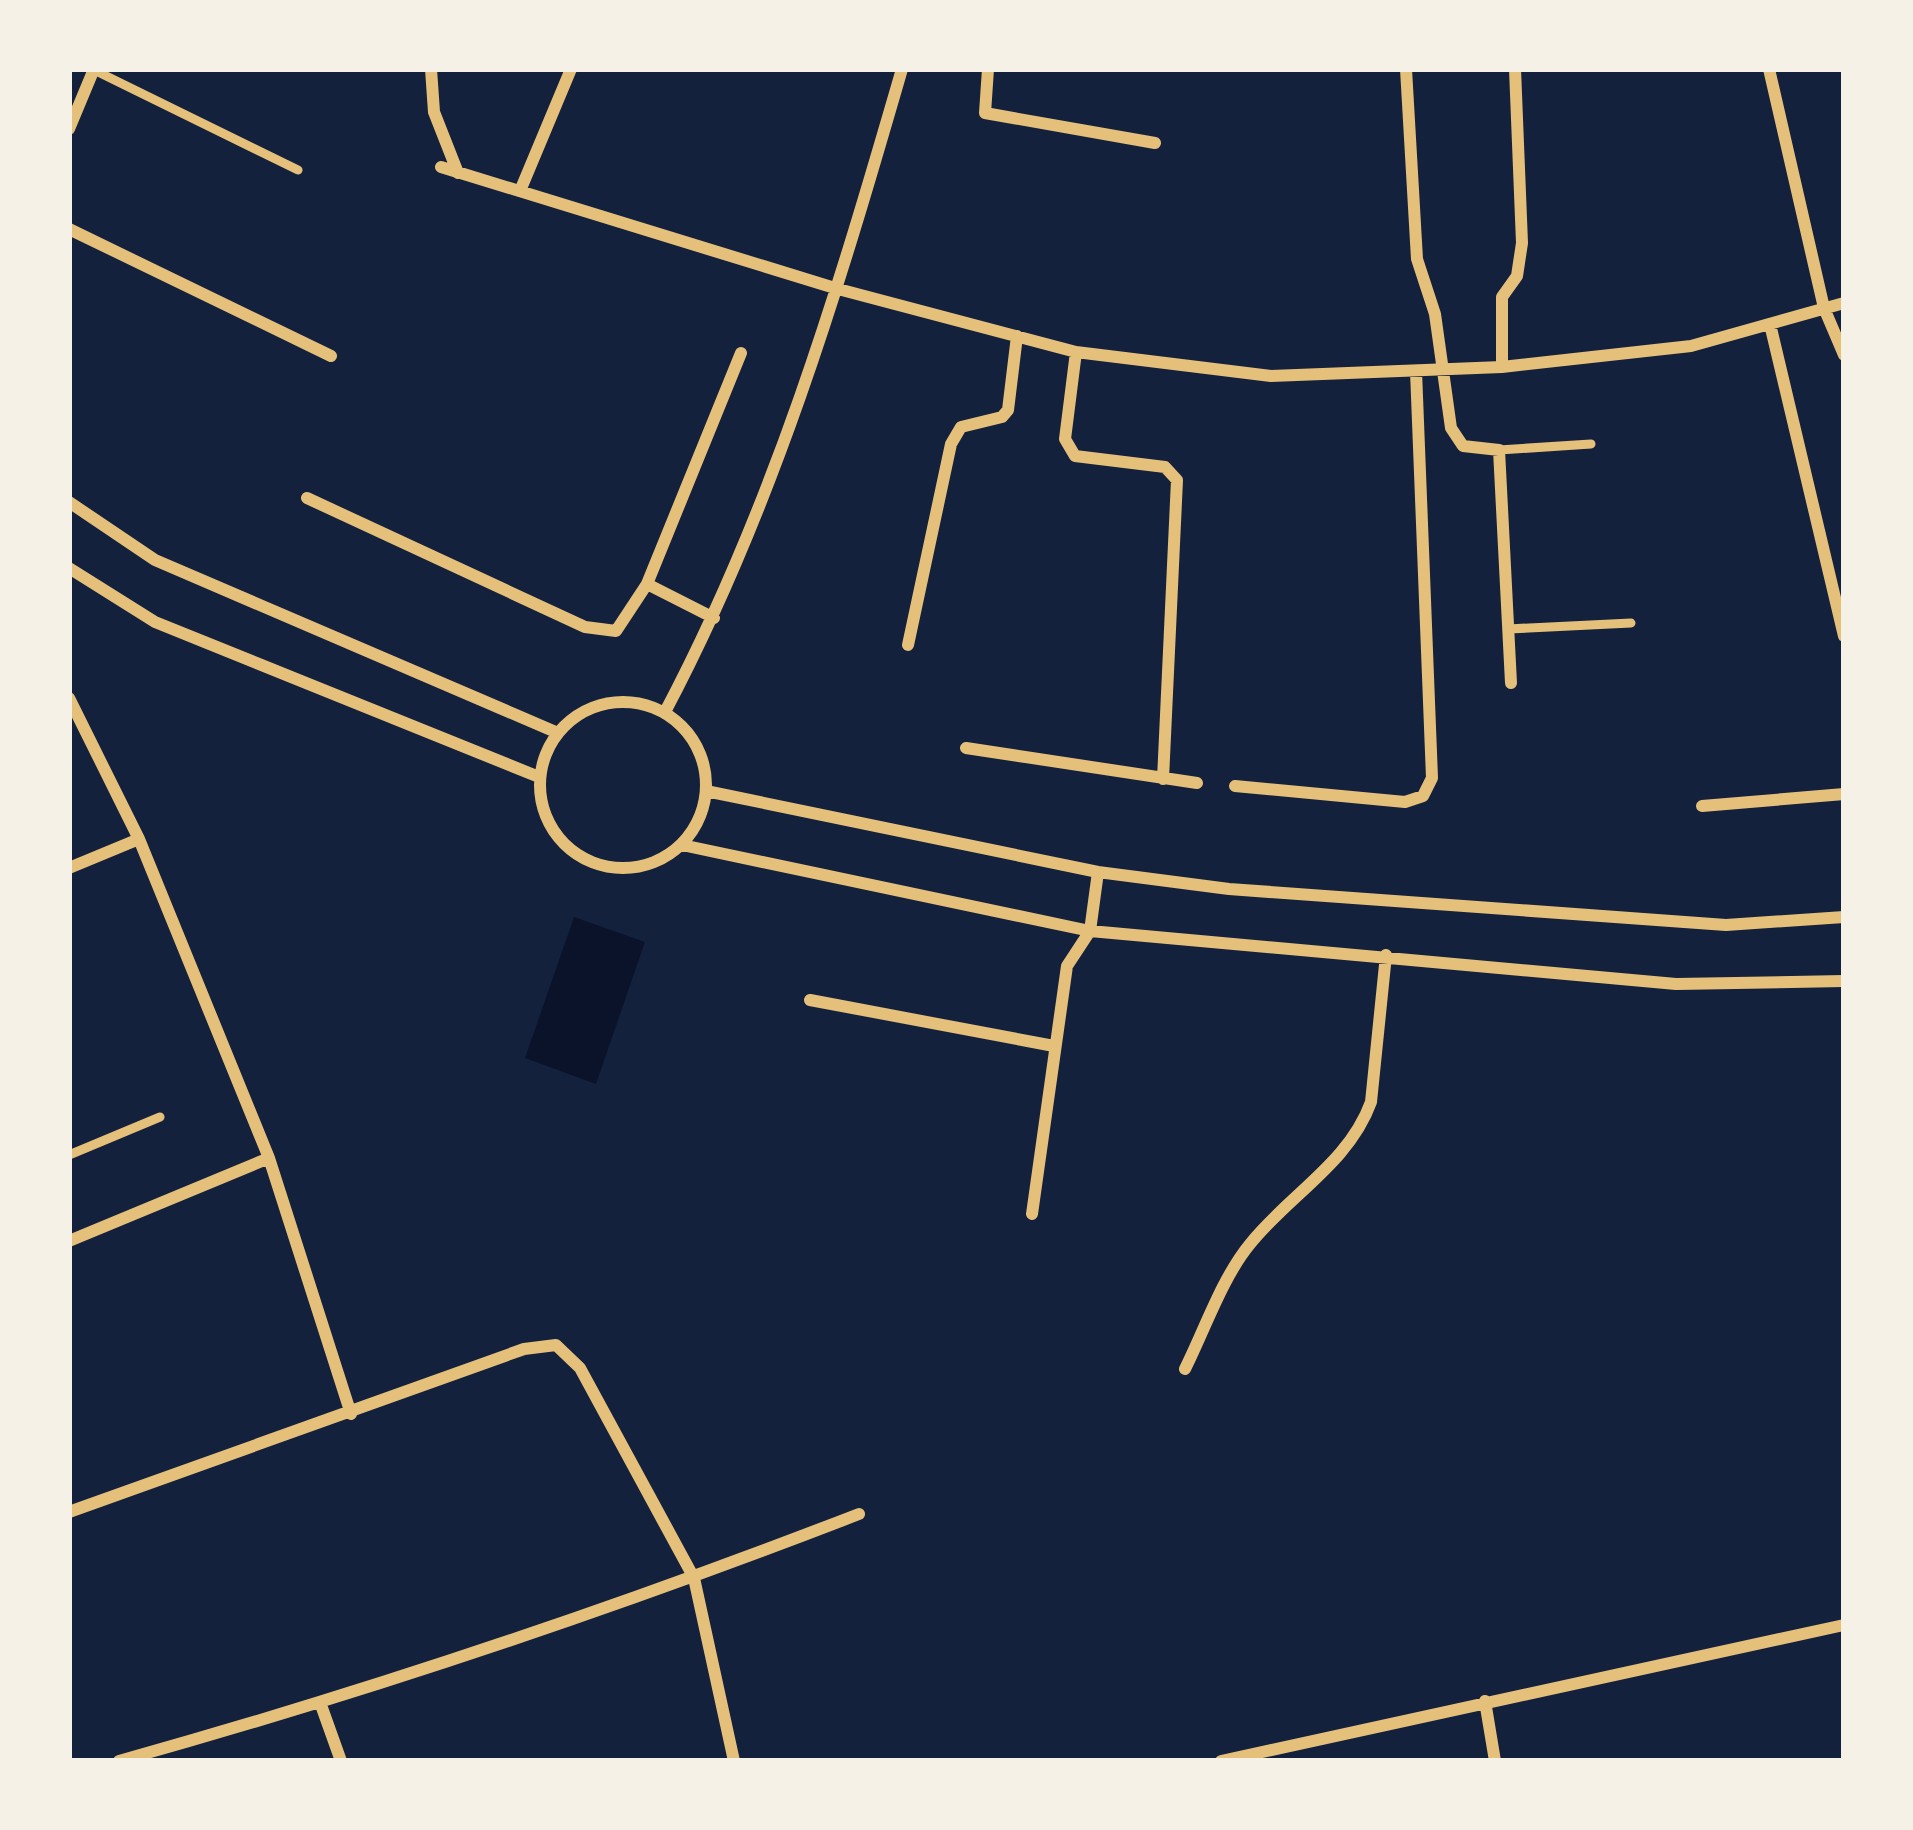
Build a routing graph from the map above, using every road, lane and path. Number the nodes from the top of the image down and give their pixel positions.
1 (431, 69) edge
2 (571, 69) edge
3 (902, 69) edge
4 (988, 69) edge
5 (1406, 69) edge
6 (1515, 69) edge
7 (1769, 69) edge
8 (94, 70) edge
9 (69, 129) edge
10 (1154, 143) dead end
11 (441, 167) dead end
12 (298, 170) dead end
13 (458, 172) junction
14 (520, 191) junction
15 (69, 229) edge
16 (838, 289) junction
17 (1844, 303) edge
18 (1824, 308) junction
19 (1770, 323) junction
20 (1017, 336) junction
21 (1076, 352) junction
22 (741, 353) dead end
23 (332, 356) dead end
24 (1844, 356) edge
25 (1502, 367) junction
26 (1440, 369) junction
27 (1416, 371) junction
28 (1591, 444) dead end
29 (1498, 450) junction
30 (307, 498) dead end
31 (69, 502) edge
32 (69, 568) edge
33 (646, 584) junction
34 (714, 618) junction
35 (1631, 623) dead end
36 (1508, 629) junction
37 (1844, 636) edge
38 (908, 645) dead end
39 (1511, 683) dead end
40 (69, 698) edge
41 (664, 712) junction
42 (558, 733) junction
43 (966, 748) dead end
44 (539, 778) junction
45 (1163, 778) junction
46 (1196, 783) dead end
47 (1235, 786) dead end
48 (706, 791) junction
49 (1844, 794) edge
50 (1702, 806) dead end
51 (139, 839) junction
52 (682, 845) junction
53 (69, 868) edge
54 (1098, 872) junction
55 (1844, 917) edge
56 (1090, 931) junction
57 (1386, 955) junction
58 (1844, 981) edge
59 (810, 1000) dead end
60 (1054, 1046) junction
61 (160, 1117) dead end
62 (69, 1155) edge
63 (269, 1158) junction
64 (1032, 1214) dead end
65 (69, 1241) edge
66 (1185, 1369) dead end
67 (351, 1414) junction
68 (69, 1513) edge
69 (859, 1514) dead end
70 (694, 1578) junction
71 (1844, 1625) edge
72 (1485, 1701) junction
73 (321, 1705) junction
74 (119, 1761) edge
75 (341, 1761) edge
76 (734, 1761) edge
77 (1221, 1761) edge
78 (1495, 1761) edge

1 - 13 street
2 - 14 street
3 - 16 street
4 - 10 street
5 - 26 street
6 - 25 street
7 - 18 street
8 - 9 street
8 - 12 lane
11 - 13 street
13 - 14 street
14 - 16 street
15 - 23 street
16 - 20 street
16 - 34 street
17 - 18 street
18 - 19 street
18 - 24 street
19 - 25 street
19 - 37 street
20 - 21 street
20 - 38 street
21 - 27 street
21 - 45 street
22 - 33 street
25 - 26 street
26 - 27 street
26 - 29 street
27 - 47 street
28 - 29 lane
29 - 36 street
30 - 33 street
31 - 42 street
32 - 44 street
33 - 34 street
34 - 41 street
35 - 36 lane
36 - 39 street
40 - 51 street
41 - 42 street
41 - 48 street
42 - 44 street
43 - 45 street
44 - 52 street
45 - 46 street
48 - 52 street
48 - 54 street
49 - 50 street
51 - 53 street
51 - 63 street
52 - 56 street
54 - 55 street
54 - 56 street
56 - 57 street
56 - 60 street
57 - 58 street
57 - 66 street
59 - 60 street
60 - 64 street
61 - 62 lane
63 - 65 street
63 - 67 street
67 - 68 street
67 - 70 street
69 - 70 street
70 - 73 street
70 - 76 street
71 - 72 street
72 - 77 street
72 - 78 street
73 - 74 street
73 - 75 street

